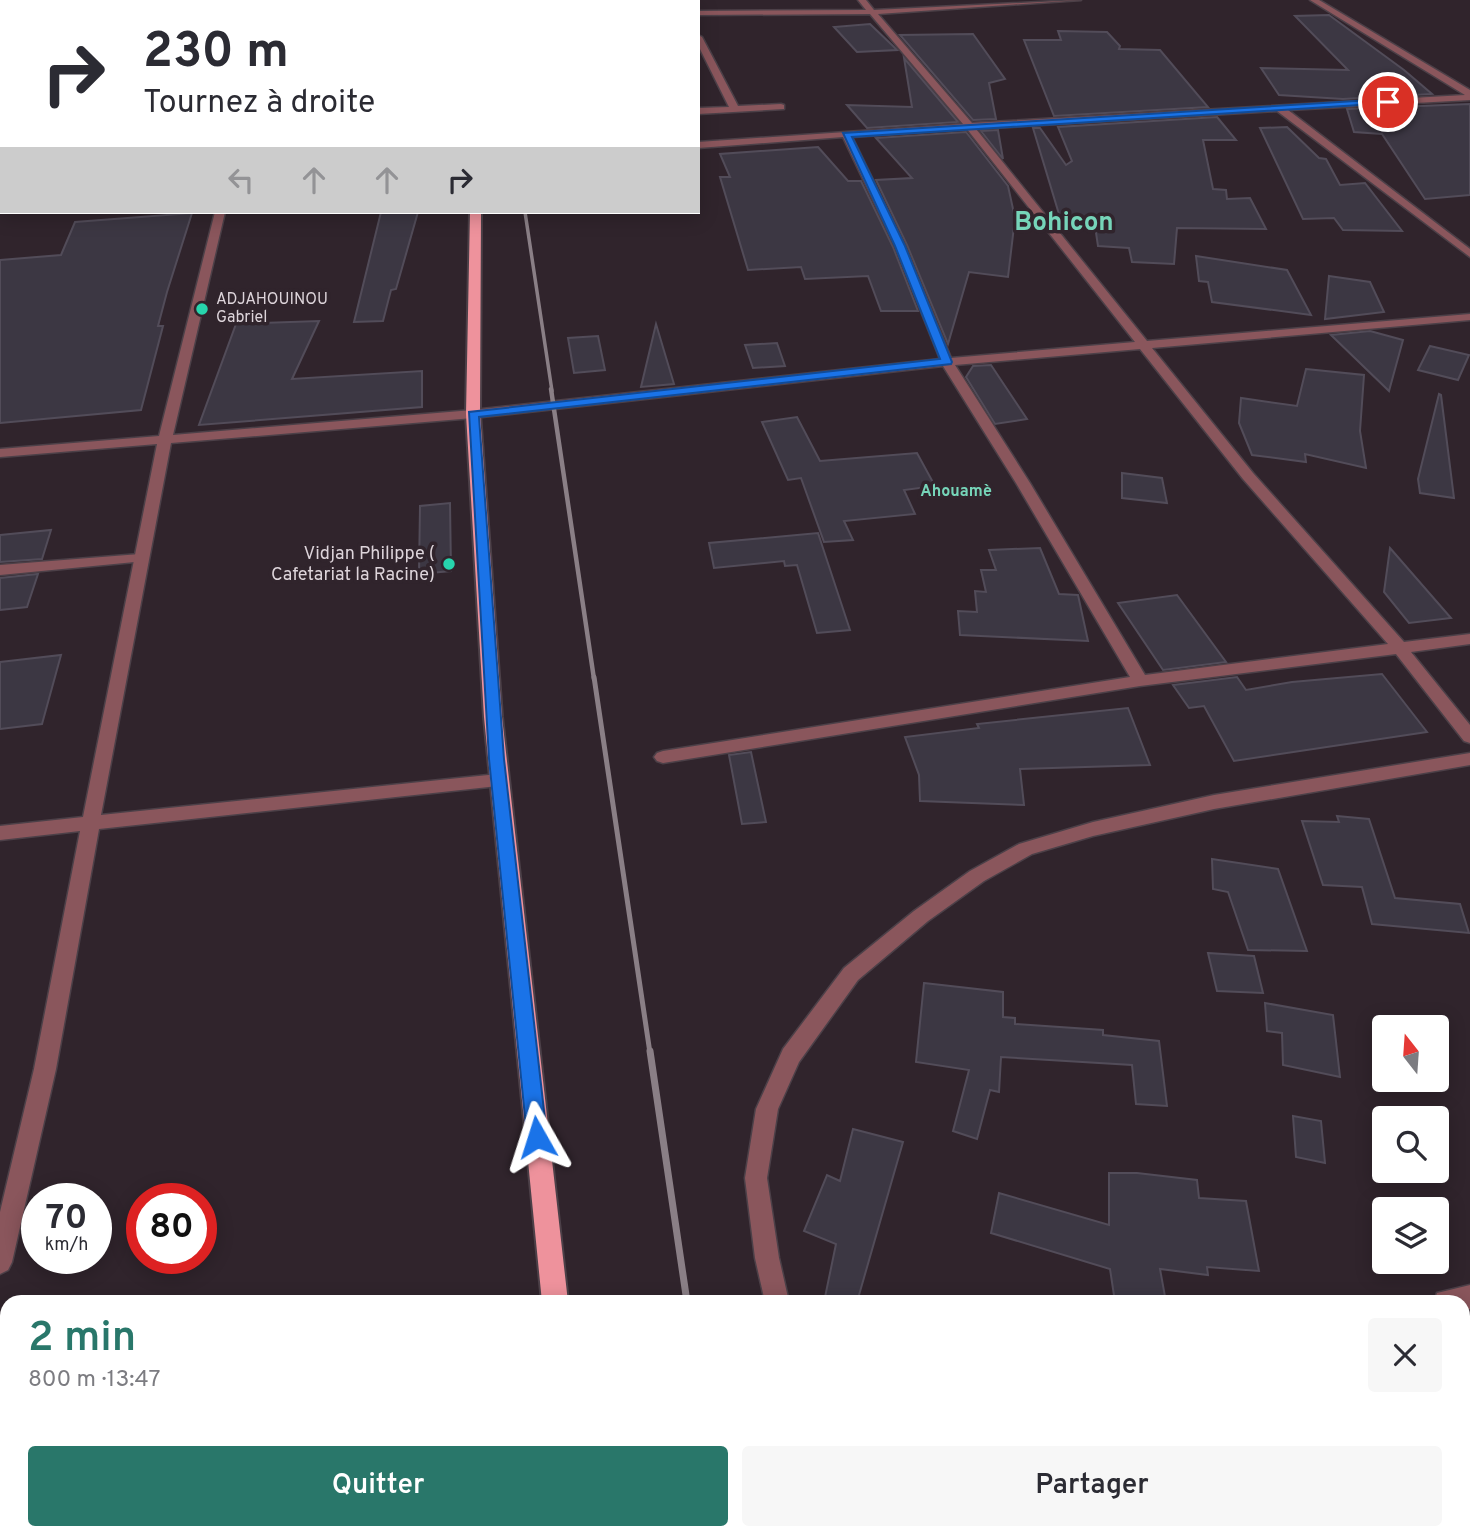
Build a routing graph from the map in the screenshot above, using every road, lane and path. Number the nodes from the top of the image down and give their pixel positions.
1 (862, 0) edge
2 (1077, 0) edge
3 (1314, 0) edge
4 (871, 12) junction
5 (700, 13) edge
6 (700, 41) edge
7 (1470, 95) edge
8 (781, 107) dead end
9 (1279, 108) junction
10 (734, 110) junction
11 (700, 111) edge
12 (969, 126) junction
13 (846, 134) junction
14 (700, 145) edge
15 (220, 214) edge
16 (475, 214) edge
17 (1470, 254) edge
18 (1470, 317) edge
19 (1141, 344) junction
20 (947, 362) junction
21 (473, 414) junction
22 (165, 439) junction
23 (0, 453) edge
24 (140, 558) junction
25 (0, 570) edge
26 (1470, 639) edge
27 (1398, 646) junction
28 (1139, 681) junction
29 (1470, 737) edge
30 (663, 757) dead end
31 (1470, 759) edge
32 (498, 780) junction
33 (92, 824) junction
34 (0, 833) edge
35 (0, 1262) edge
36 (554, 1295) edge
37 (775, 1295) edge

1 - 4 street
2 - 4 street
3 - 7 street
4 - 5 street
4 - 12 street
6 - 10 street
7 - 9 street
8 - 10 street
9 - 12 street
9 - 17 street
10 - 11 street
12 - 13 street
12 - 19 street
13 - 14 street
13 - 20 street
15 - 22 street
16 - 21 highway
18 - 19 street
19 - 20 street
19 - 27 street
20 - 21 street
20 - 28 street
21 - 22 street
21 - 32 highway
22 - 23 street
22 - 24 street
24 - 25 street
24 - 33 street
26 - 27 street
27 - 28 street
27 - 29 street
28 - 30 street
31 - 37 street
32 - 33 street
32 - 36 highway
33 - 34 street
33 - 35 street

